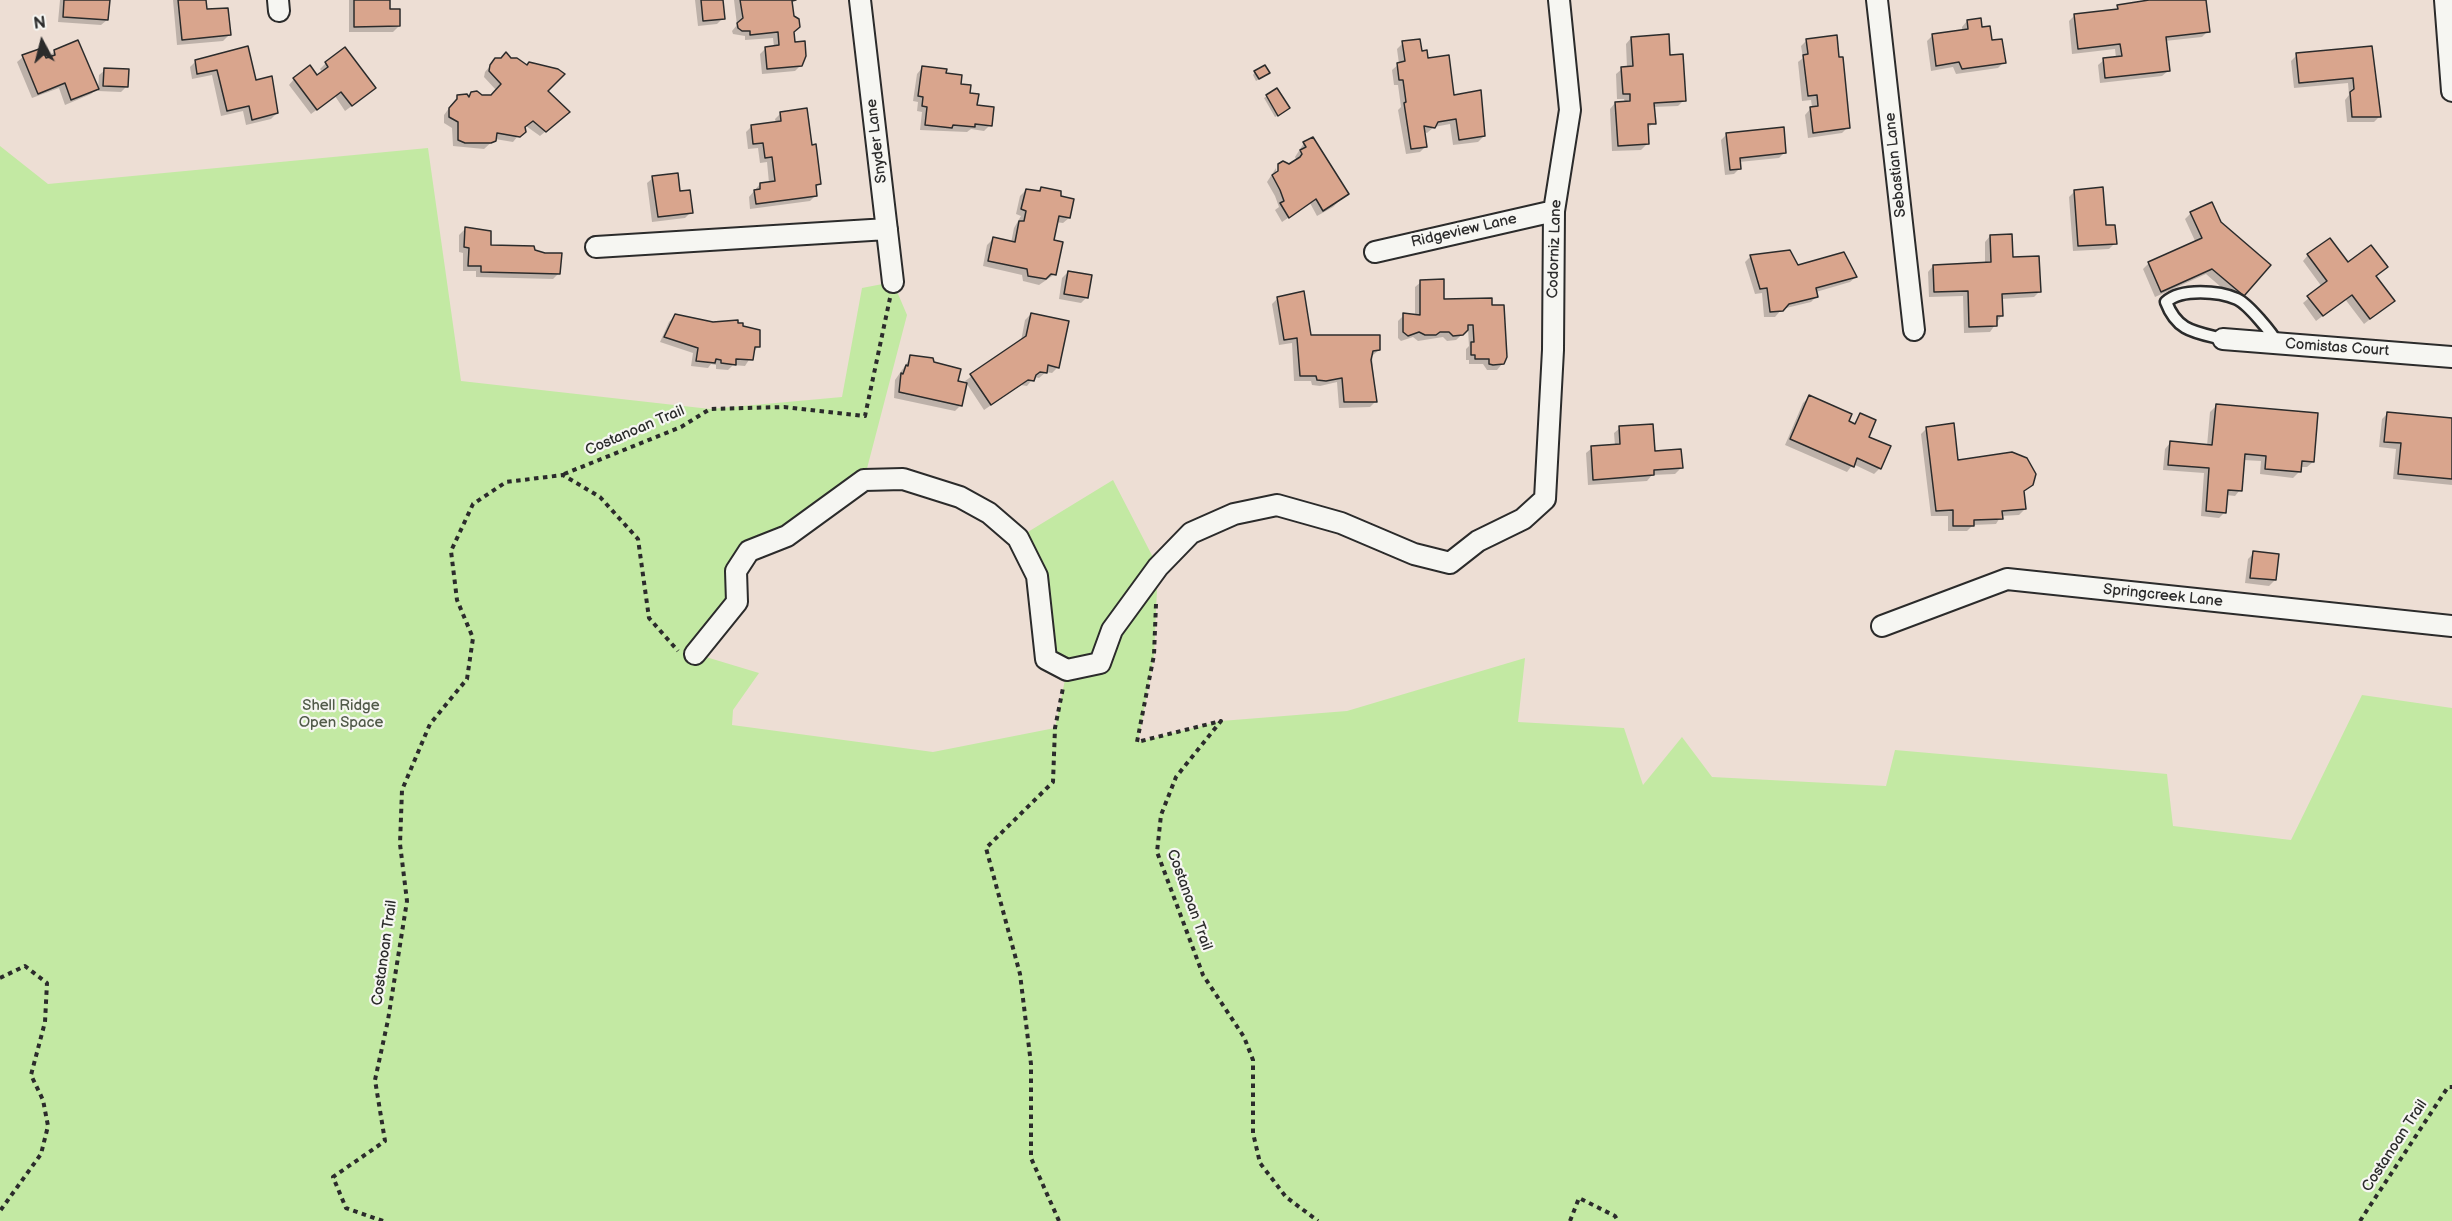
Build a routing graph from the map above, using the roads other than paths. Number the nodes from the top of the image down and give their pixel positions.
1 (861, 0) edge
2 (1559, 0) edge
3 (1877, 0) edge
4 (2445, 0) edge
5 (2452, 91) edge
6 (1554, 211) junction
7 (887, 229) junction
8 (596, 247) dead end
9 (1375, 252) dead end
10 (893, 282) road end
11 (1914, 330) dead end
12 (2223, 339) joint
13 (2278, 344) junction
14 (2452, 357) edge
15 (1882, 626) dead end
16 (2452, 626) edge
17 (696, 654) road end

1 - 7 street, Snyder Lane
2 - 6 street, Codorniz Lane
3 - 11 street, Sebastian Lane
4 - 5 street
6 - 9 street, Ridgeview Lane
6 - 17 street, Codorniz Lane
7 - 8 street
7 - 10 street, Snyder Lane
12 - 13 street, Comistas Court
12 - 13 lane
13 - 14 street, Comistas Court
15 - 16 street, Springcreek Lane

